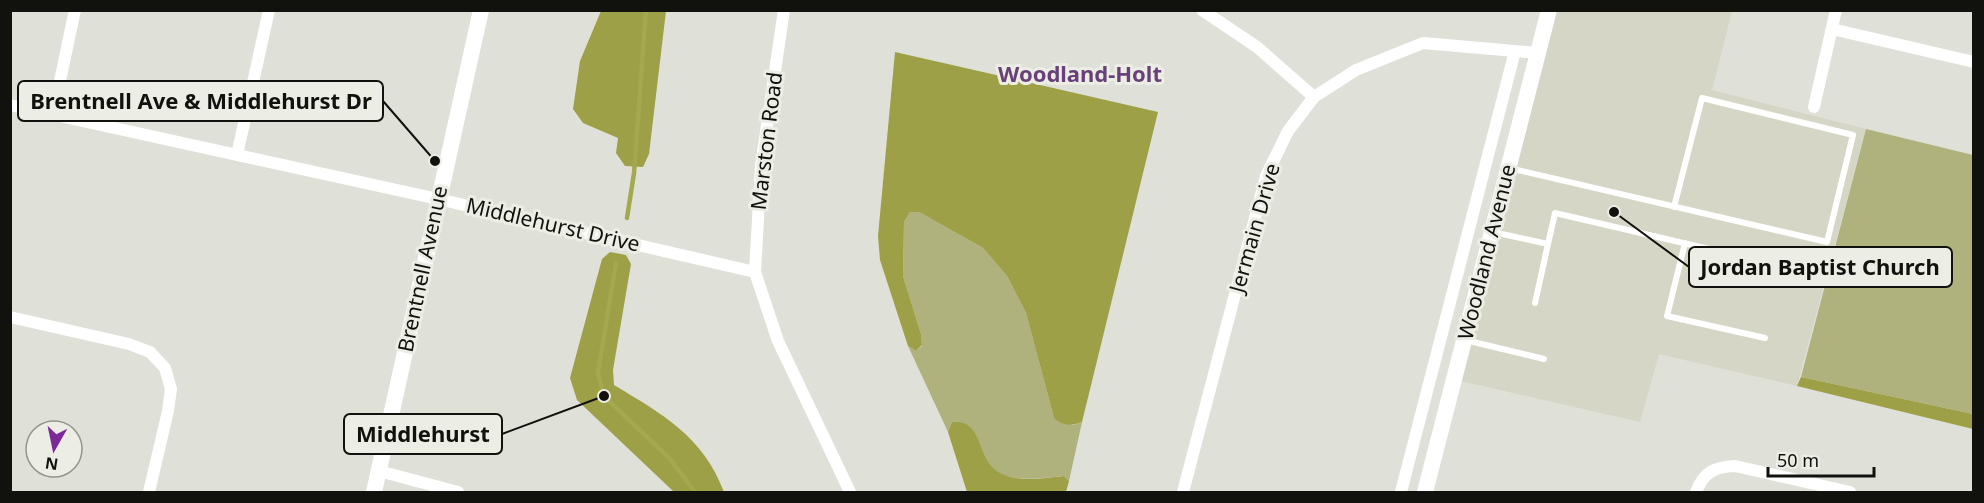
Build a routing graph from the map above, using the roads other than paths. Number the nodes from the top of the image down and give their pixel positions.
1 (75, 10) edge
2 (269, 10) edge
3 (481, 10) edge
4 (784, 10) edge
5 (1202, 10) edge
6 (1549, 10) edge
7 (1836, 10) edge
8 (1832, 28) junction
9 (1515, 51) junction
10 (1538, 53) junction
11 (1974, 62) edge
12 (1314, 97) junction
13 (10, 105) edge
14 (1814, 107) dead end
15 (53, 114) junction
16 (237, 155) junction
17 (1509, 168) junction
18 (438, 199) junction
19 (1674, 207) junction
20 (1492, 232) junction
21 (1685, 243) junction
22 (1548, 244) junction
23 (1782, 266) dead end
24 (755, 272) junction
25 (1535, 303) dead end
26 (10, 317) edge
27 (1765, 338) dead end
28 (1465, 340) junction
29 (1544, 359) dead end
30 (379, 471) junction
31 (148, 492) edge
32 (374, 492) edge
33 (458, 492) edge
34 (850, 492) edge
35 (1184, 492) edge
36 (1401, 492) edge
37 (1425, 492) edge
38 (1696, 492) edge
39 (1850, 492) edge

1 - 15 street
2 - 16 street
3 - 18 street, Brentnell Avenue
4 - 24 street, Marston Road
5 - 12 street
6 - 10 street, Woodland Avenue
7 - 8 street
8 - 11 street
8 - 14 street
9 - 10 street, Jermain Drive
9 - 12 street, Jermain Drive
9 - 36 street
10 - 17 street, Woodland Avenue
12 - 35 street, Jermain Drive
13 - 15 street, Middlehurst Drive
15 - 16 street, Middlehurst Drive
16 - 18 street, Middlehurst Drive
17 - 19 lane
17 - 20 street, Woodland Avenue
18 - 24 street, Middlehurst Drive
18 - 30 street, Brentnell Avenue
19 - 19 lane
20 - 22 lane
20 - 28 street, Woodland Avenue
21 - 22 lane
21 - 23 lane
21 - 27 lane
22 - 25 lane
24 - 34 street
26 - 31 street
28 - 29 lane
28 - 37 street, Woodland Avenue
30 - 32 street, Brentnell Avenue
30 - 33 street
38 - 39 street

